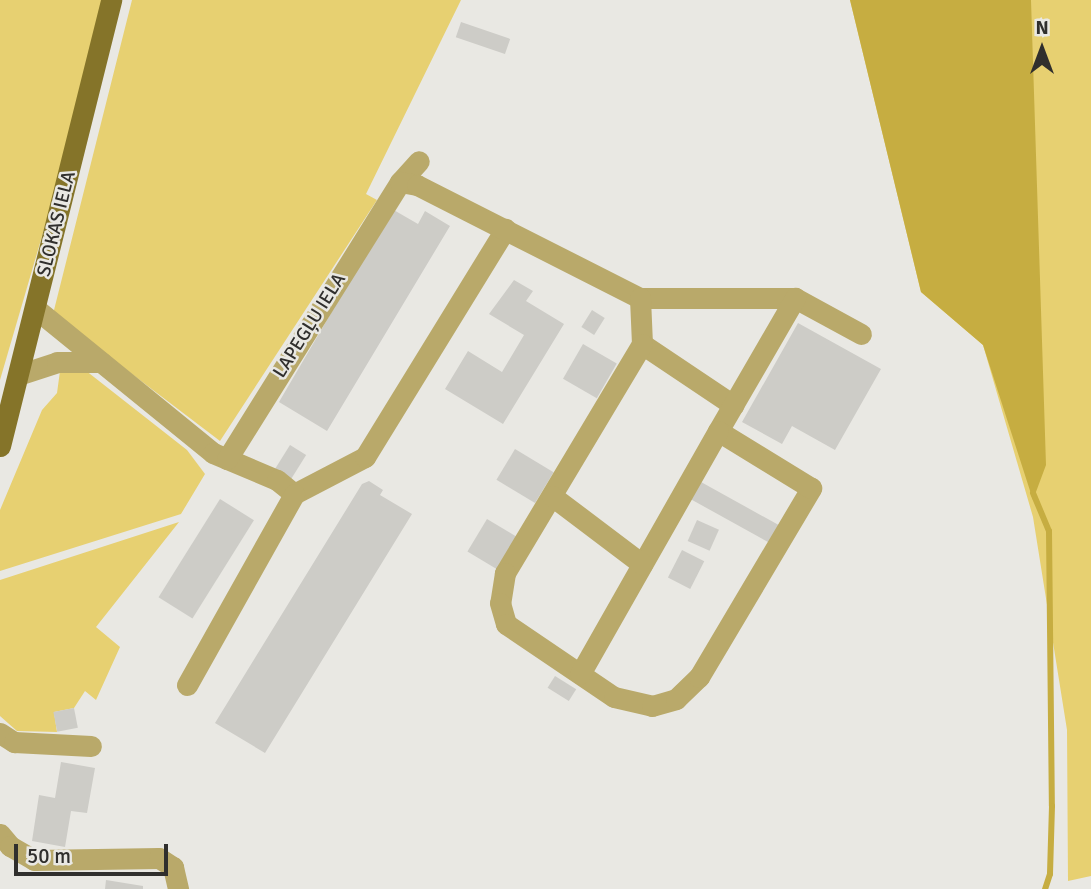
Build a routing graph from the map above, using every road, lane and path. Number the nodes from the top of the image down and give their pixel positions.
1 (111, 0) edge
2 (419, 161) dead end
3 (400, 182) junction
4 (505, 229) junction
5 (640, 298) junction
6 (795, 298) junction
7 (36, 309) junction
8 (861, 334) dead end
9 (642, 344) junction
10 (101, 362) junction
11 (21, 374) junction
12 (733, 405) junction
13 (718, 431) junction
14 (0, 446) edge
15 (227, 459) junction
16 (294, 494) junction
17 (552, 496) junction
18 (642, 564) junction
19 (580, 674) junction
20 (187, 685) dead end
21 (0, 733) edge
22 (91, 746) dead end
23 (0, 834) edge
24 (178, 889) edge

1 - 7 main road, SLOKAS IELA
2 - 3 street, LAPEGĻU IELA
3 - 4 street
3 - 15 street, LAPEGĻU IELA
4 - 5 street
4 - 16 street
5 - 6 street
5 - 9 street
6 - 8 street
6 - 12 street
7 - 10 street
7 - 11 main road, SLOKAS IELA
9 - 12 street
9 - 17 street
10 - 11 street
10 - 15 street
11 - 14 main road, SLOKAS IELA
12 - 13 street
13 - 18 street
13 - 19 street
15 - 16 street
16 - 20 street
17 - 18 street
17 - 19 street
18 - 19 street
21 - 22 street
23 - 24 street

